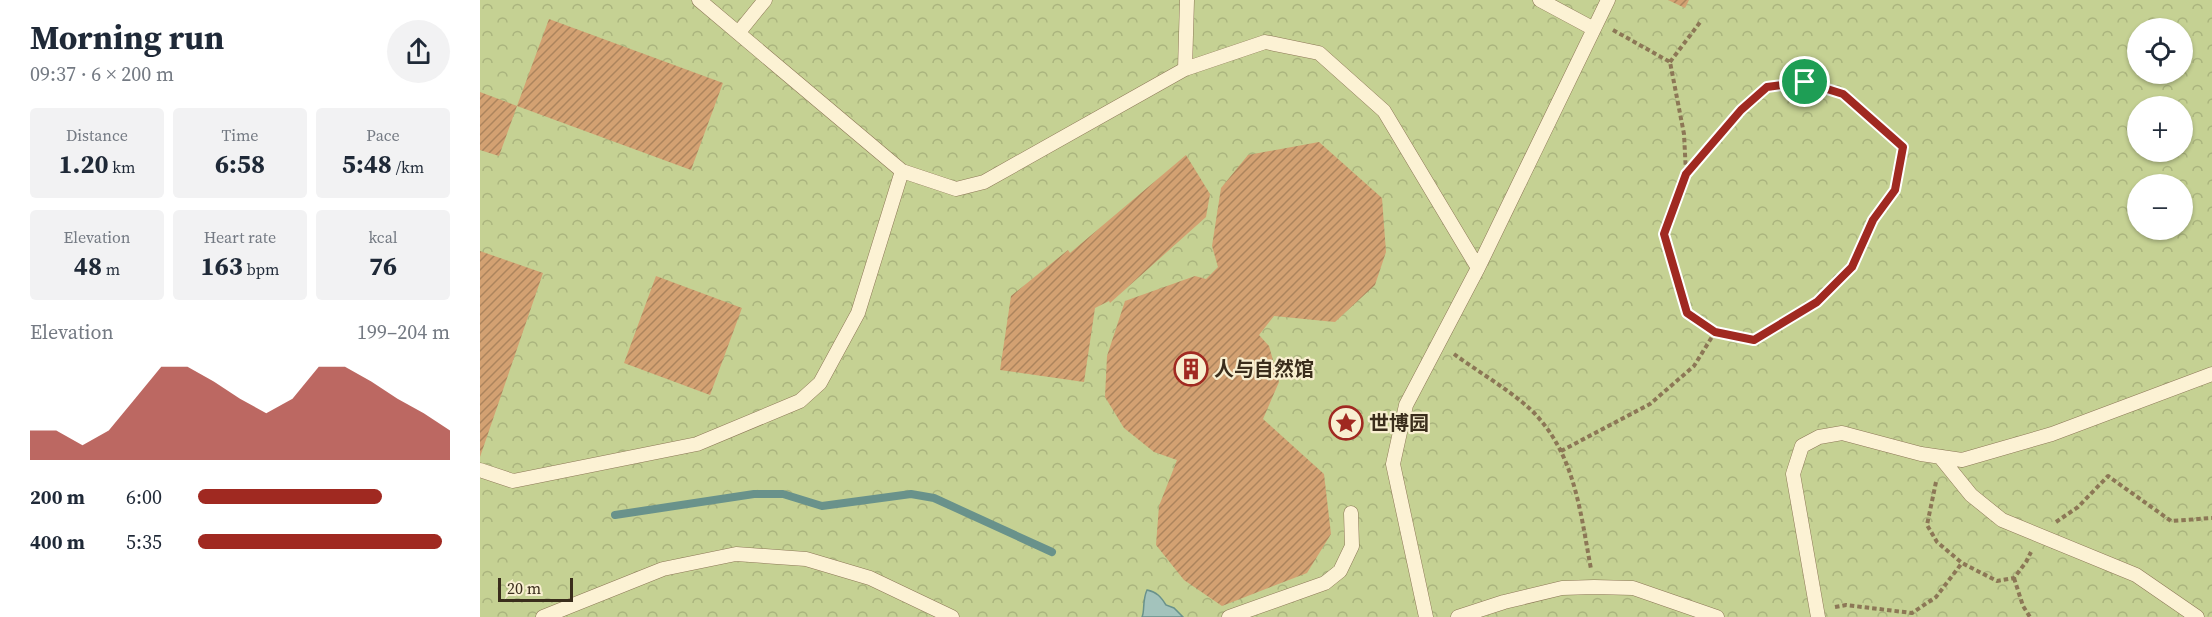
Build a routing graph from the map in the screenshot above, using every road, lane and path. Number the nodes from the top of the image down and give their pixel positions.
1 (699, 0) edge
2 (765, 0) edge
3 (1187, 0) edge
4 (1540, 0) edge
5 (1608, 0) edge
6 (1701, 21) dead end
7 (1596, 25) junction
8 (739, 32) junction
9 (1670, 62) junction
10 (1185, 69) junction
11 (902, 171) junction
12 (1686, 174) junction
13 (1478, 268) junction
14 (1715, 332) junction
15 (1438, 343) junction
16 (2212, 374) edge
17 (1561, 452) junction
18 (1941, 458) junction
19 (480, 470) edge
20 (1351, 513) dead end
21 (2212, 518) edge
22 (2039, 535) junction
23 (1962, 563) junction
24 (2014, 578) junction
25 (1594, 587) junction
26 (1818, 614) edge
27 (1903, 614) edge
28 (543, 617) edge
29 (952, 617) edge
30 (1229, 617) edge
31 (1426, 617) edge
32 (1458, 617) edge
33 (1717, 617) edge
34 (2030, 617) edge
35 (2198, 617) edge

1 - 8 lane
2 - 8 lane
3 - 10 lane
4 - 7 lane
5 - 7 lane
6 - 9 path
7 - 9 path
7 - 13 lane
8 - 11 lane
9 - 12 path
10 - 11 lane
10 - 13 lane
11 - 19 lane
12 - 14 path
12 - 14 path
13 - 15 lane
14 - 17 path
15 - 17 path
15 - 31 lane
16 - 18 lane
17 - 25 path
18 - 22 lane
18 - 23 path
18 - 26 lane
20 - 30 lane
21 - 22 path
22 - 24 path
22 - 35 lane
23 - 24 path
23 - 27 path
24 - 34 path
25 - 32 lane
25 - 33 lane
26 - 27 path
28 - 29 lane

